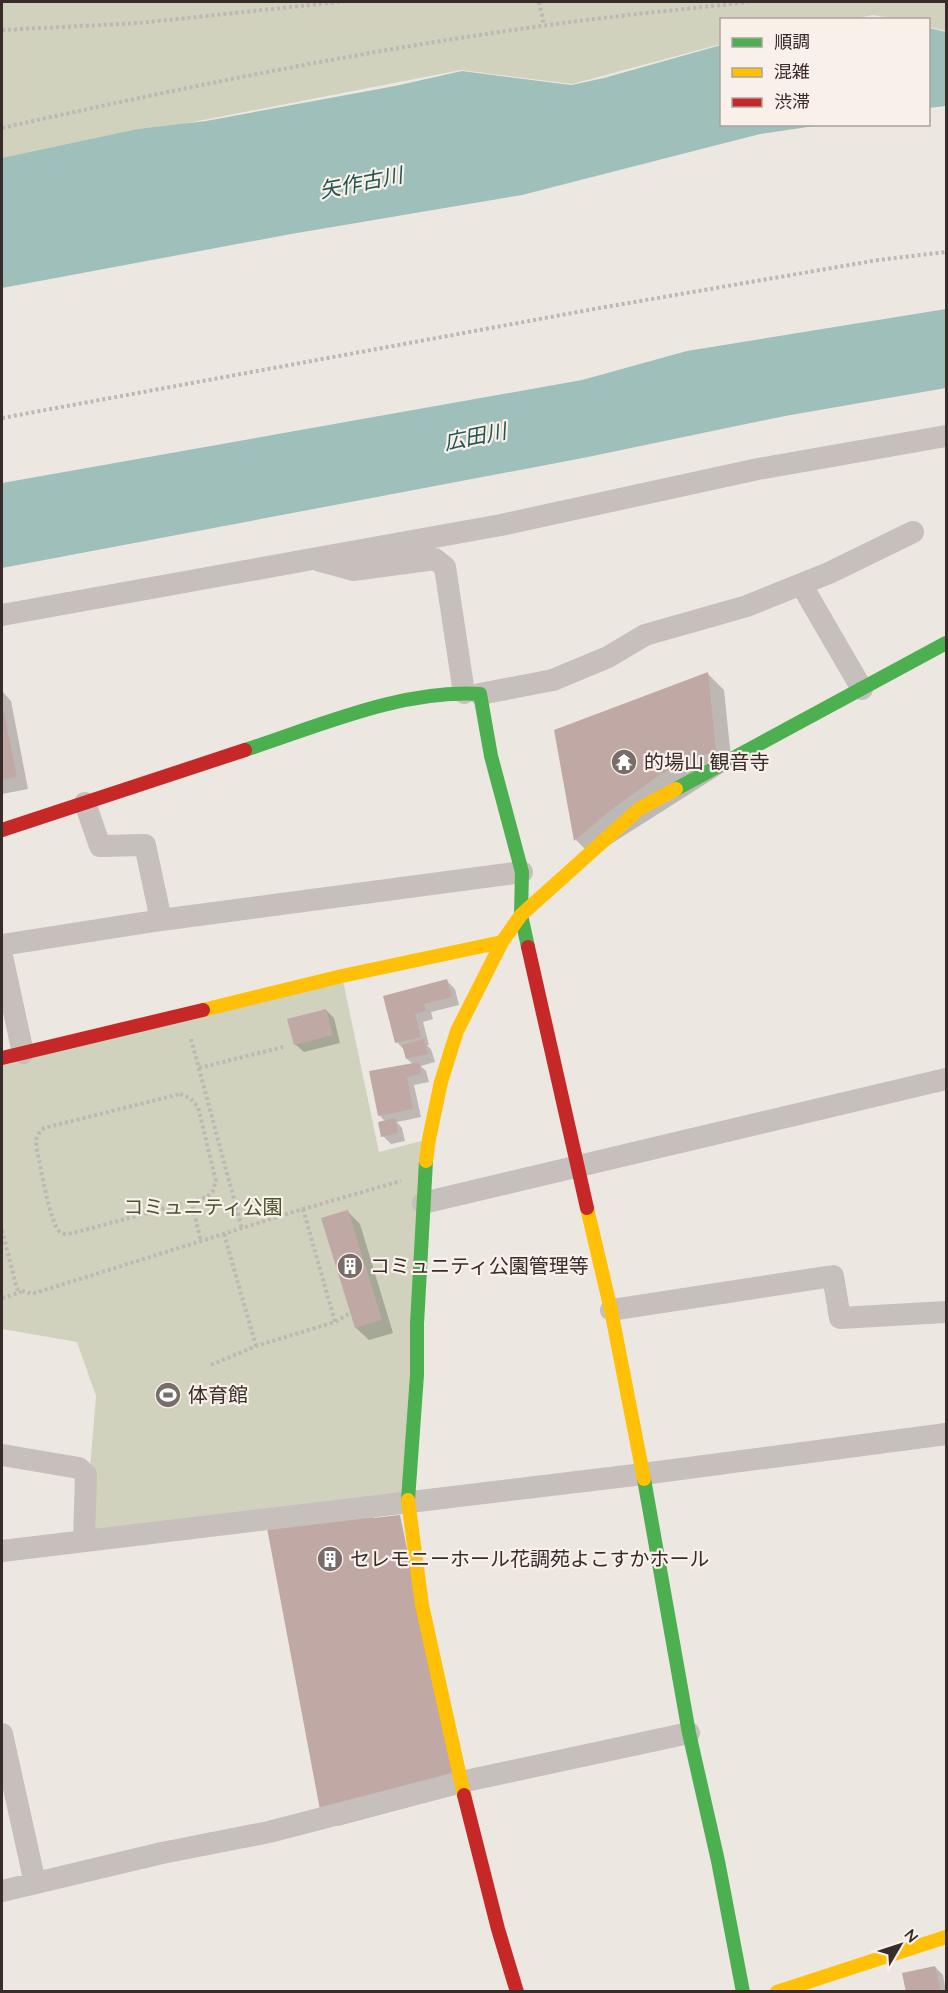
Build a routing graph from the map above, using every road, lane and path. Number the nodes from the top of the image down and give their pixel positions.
1 (339, 2) edge
2 (539, 2) edge
3 (748, 2) edge
4 (544, 25) junction
5 (2, 30) edge
6 (2, 128) edge
7 (946, 252) edge
8 (2, 418) edge
9 (946, 436) edge
10 (914, 532) dead end
11 (310, 559) junction
12 (801, 584) junction
13 (2, 615) edge
14 (946, 643) edge
15 (862, 689) junction
16 (472, 693) junction
17 (85, 803) junction
18 (2, 830) edge
19 (522, 872) junction
20 (521, 915) junction
21 (161, 920) junction
22 (502, 942) junction
23 (2, 945) edge
24 (2, 956) edge
25 (191, 1038) dead end
26 (283, 1047) dead end
27 (12, 1055) edge
28 (199, 1068) junction
29 (946, 1079) edge
30 (577, 1168) junction
31 (425, 1174) junction
32 (191, 1202) junction
33 (423, 1203) junction
34 (303, 1209) junction
35 (242, 1229) junction
36 (2, 1230) edge
37 (224, 1234) junction
38 (201, 1241) junction
39 (22, 1292) junction
40 (2, 1298) edge
41 (611, 1310) junction
42 (946, 1312) edge
43 (350, 1313) dead end
44 (335, 1322) junction
45 (256, 1346) junction
46 (211, 1365) dead end
47 (946, 1434) edge
48 (2, 1455) edge
49 (643, 1474) junction
50 (408, 1503) junction
51 (84, 1540) junction
52 (2, 1551) edge
53 (689, 1733) junction
54 (2, 1734) edge
55 (461, 1782) junction
56 (35, 1883) junction
57 (2, 1891) edge
58 (946, 1938) edge
59 (517, 1992) edge
60 (743, 1992) edge
61 (777, 1992) edge

1 - 5 path
2 - 4 path
3 - 4 path
4 - 6 path
7 - 8 path
9 - 11 street
10 - 12 street
11 - 13 street
11 - 16 street
12 - 15 street
12 - 16 street
14 - 15 street
15 - 20 street
16 - 17 street
16 - 19 street
17 - 18 street
17 - 21 street
19 - 20 street
19 - 21 street
20 - 22 street
20 - 30 street
21 - 23 street
22 - 27 street
22 - 31 street
24 - 27 street
25 - 28 path
26 - 28 path
28 - 35 path
29 - 30 street
30 - 33 street
30 - 41 street
31 - 33 street
31 - 34 path
32 - 32 path
32 - 38 path
33 - 50 street
34 - 35 path
34 - 44 path
35 - 37 path
36 - 39 path
37 - 38 path
37 - 45 path
38 - 39 path
39 - 40 path
41 - 42 street
41 - 49 street
43 - 44 path
44 - 45 path
45 - 46 path
47 - 49 street
48 - 51 street
49 - 50 street
49 - 53 street
50 - 51 street
50 - 55 street
51 - 52 street
53 - 55 street
53 - 60 street
54 - 56 street
55 - 56 street
55 - 59 street
56 - 57 street
58 - 61 street

